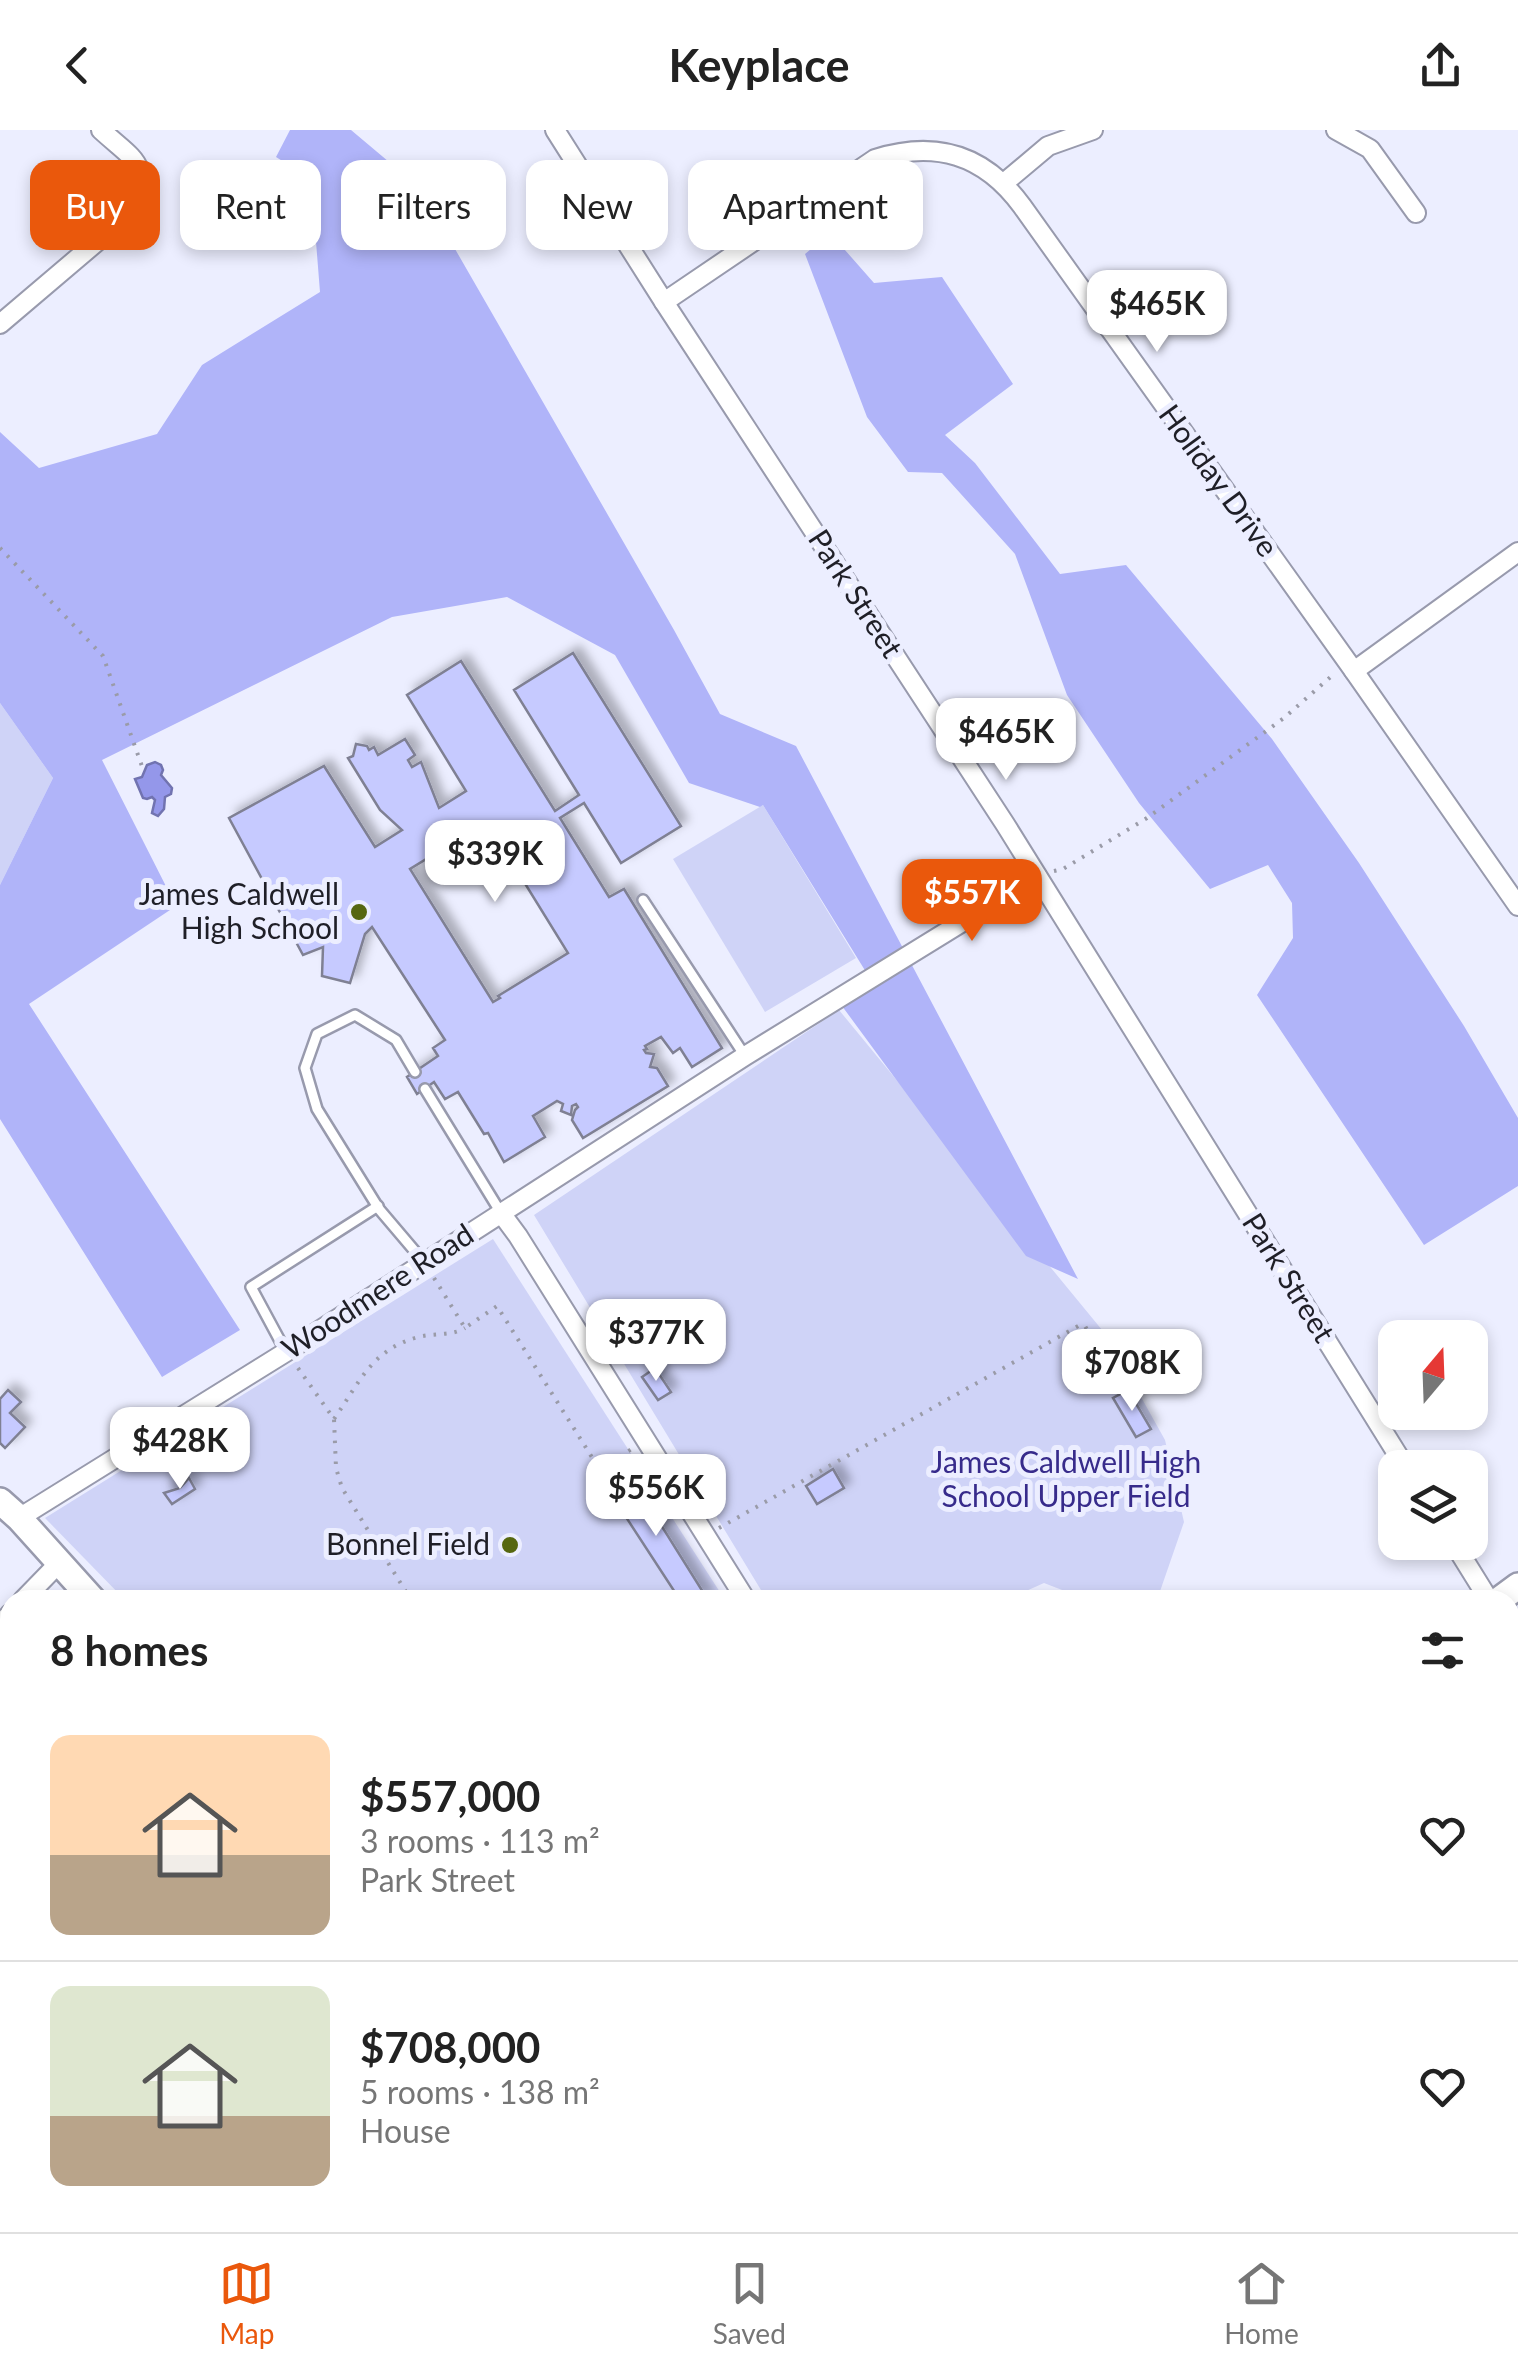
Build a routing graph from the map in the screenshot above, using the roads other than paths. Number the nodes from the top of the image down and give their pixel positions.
1 (101, 130) edge
2 (555, 130) edge
3 (1093, 130) edge
4 (1336, 130) edge
5 (1004, 183) junction
6 (1416, 214) dead end
7 (664, 302) junction
8 (0, 324) edge
9 (1518, 552) edge
10 (1354, 671) junction
11 (1037, 876) junction
12 (643, 900) dead end
13 (1518, 906) edge
14 (745, 1056) junction
15 (415, 1072) dead end
16 (425, 1088) dead end
17 (378, 1206) junction
18 (501, 1213) junction
19 (424, 1262) junction
20 (286, 1352) junction
21 (1395, 1450) edge
22 (9, 1509) edge
23 (1464, 1560) edge
24 (59, 1562) junction
25 (33, 1590) edge
26 (84, 1590) edge
27 (740, 1590) edge
28 (1483, 1590) edge

1 - 8 street
2 - 7 street, Park Street
3 - 5 street
4 - 6 street
5 - 7 street, Holiday Drive
5 - 10 street, Holiday Drive
7 - 11 street, Park Street
9 - 10 street
10 - 13 street, Holiday Drive
11 - 14 street
11 - 21 street, Park Street
12 - 14 lane
14 - 18 street
15 - 17 lane
16 - 18 lane
17 - 19 lane
17 - 20 lane
18 - 19 street, Woodmere Road
18 - 27 street, Woodmere Road
19 - 20 street, Woodmere Road
20 - 22 street, Woodmere Road
22 - 24 street
23 - 28 street
24 - 25 street
24 - 26 street

